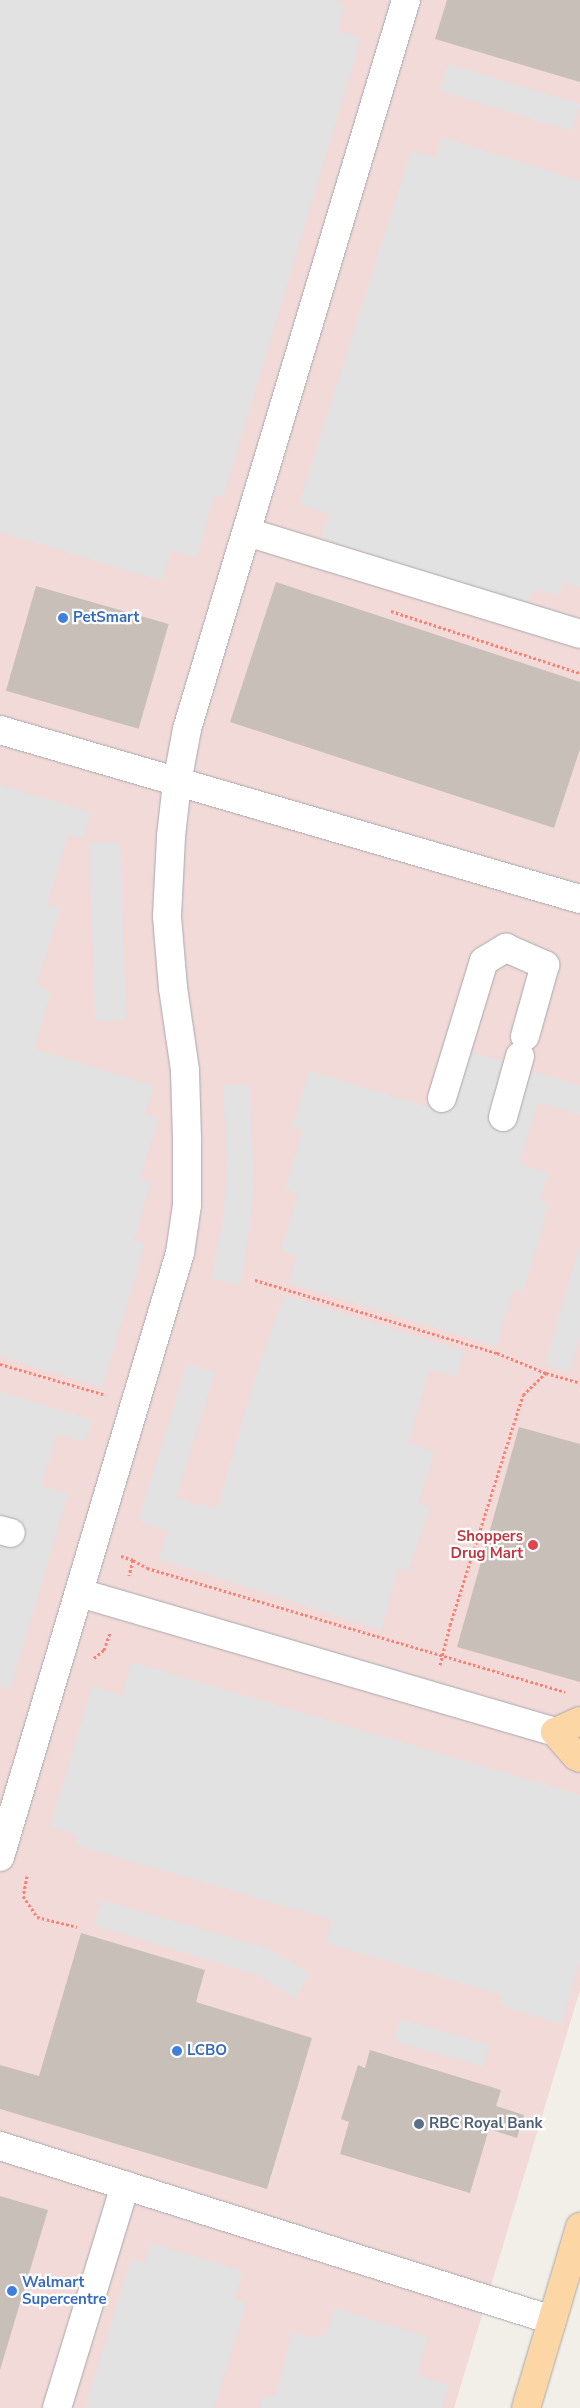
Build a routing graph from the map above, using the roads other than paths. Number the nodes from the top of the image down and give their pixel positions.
1 (406, 0) edge
2 (247, 532) junction
3 (580, 634) edge
4 (0, 730) edge
5 (177, 783) junction
6 (580, 899) edge
7 (442, 1098) dead end
8 (503, 1117) dead end
9 (80, 1593) junction
10 (580, 1721) edge
11 (555, 1732) junction
12 (580, 1758) edge
13 (0, 1856) edge
14 (0, 2146) edge
15 (124, 2185) junction
16 (580, 2227) edge
17 (552, 2320) junction
18 (531, 2407) edge
19 (57, 2408) edge

1 - 2 lane
2 - 3 lane
2 - 5 lane
4 - 5 lane
5 - 6 lane
5 - 9 lane
7 - 8 lane
9 - 11 lane
9 - 13 lane
10 - 11 main road
11 - 12 main road
14 - 15 lane
15 - 17 lane
15 - 19 lane
16 - 17 main road
17 - 18 main road

